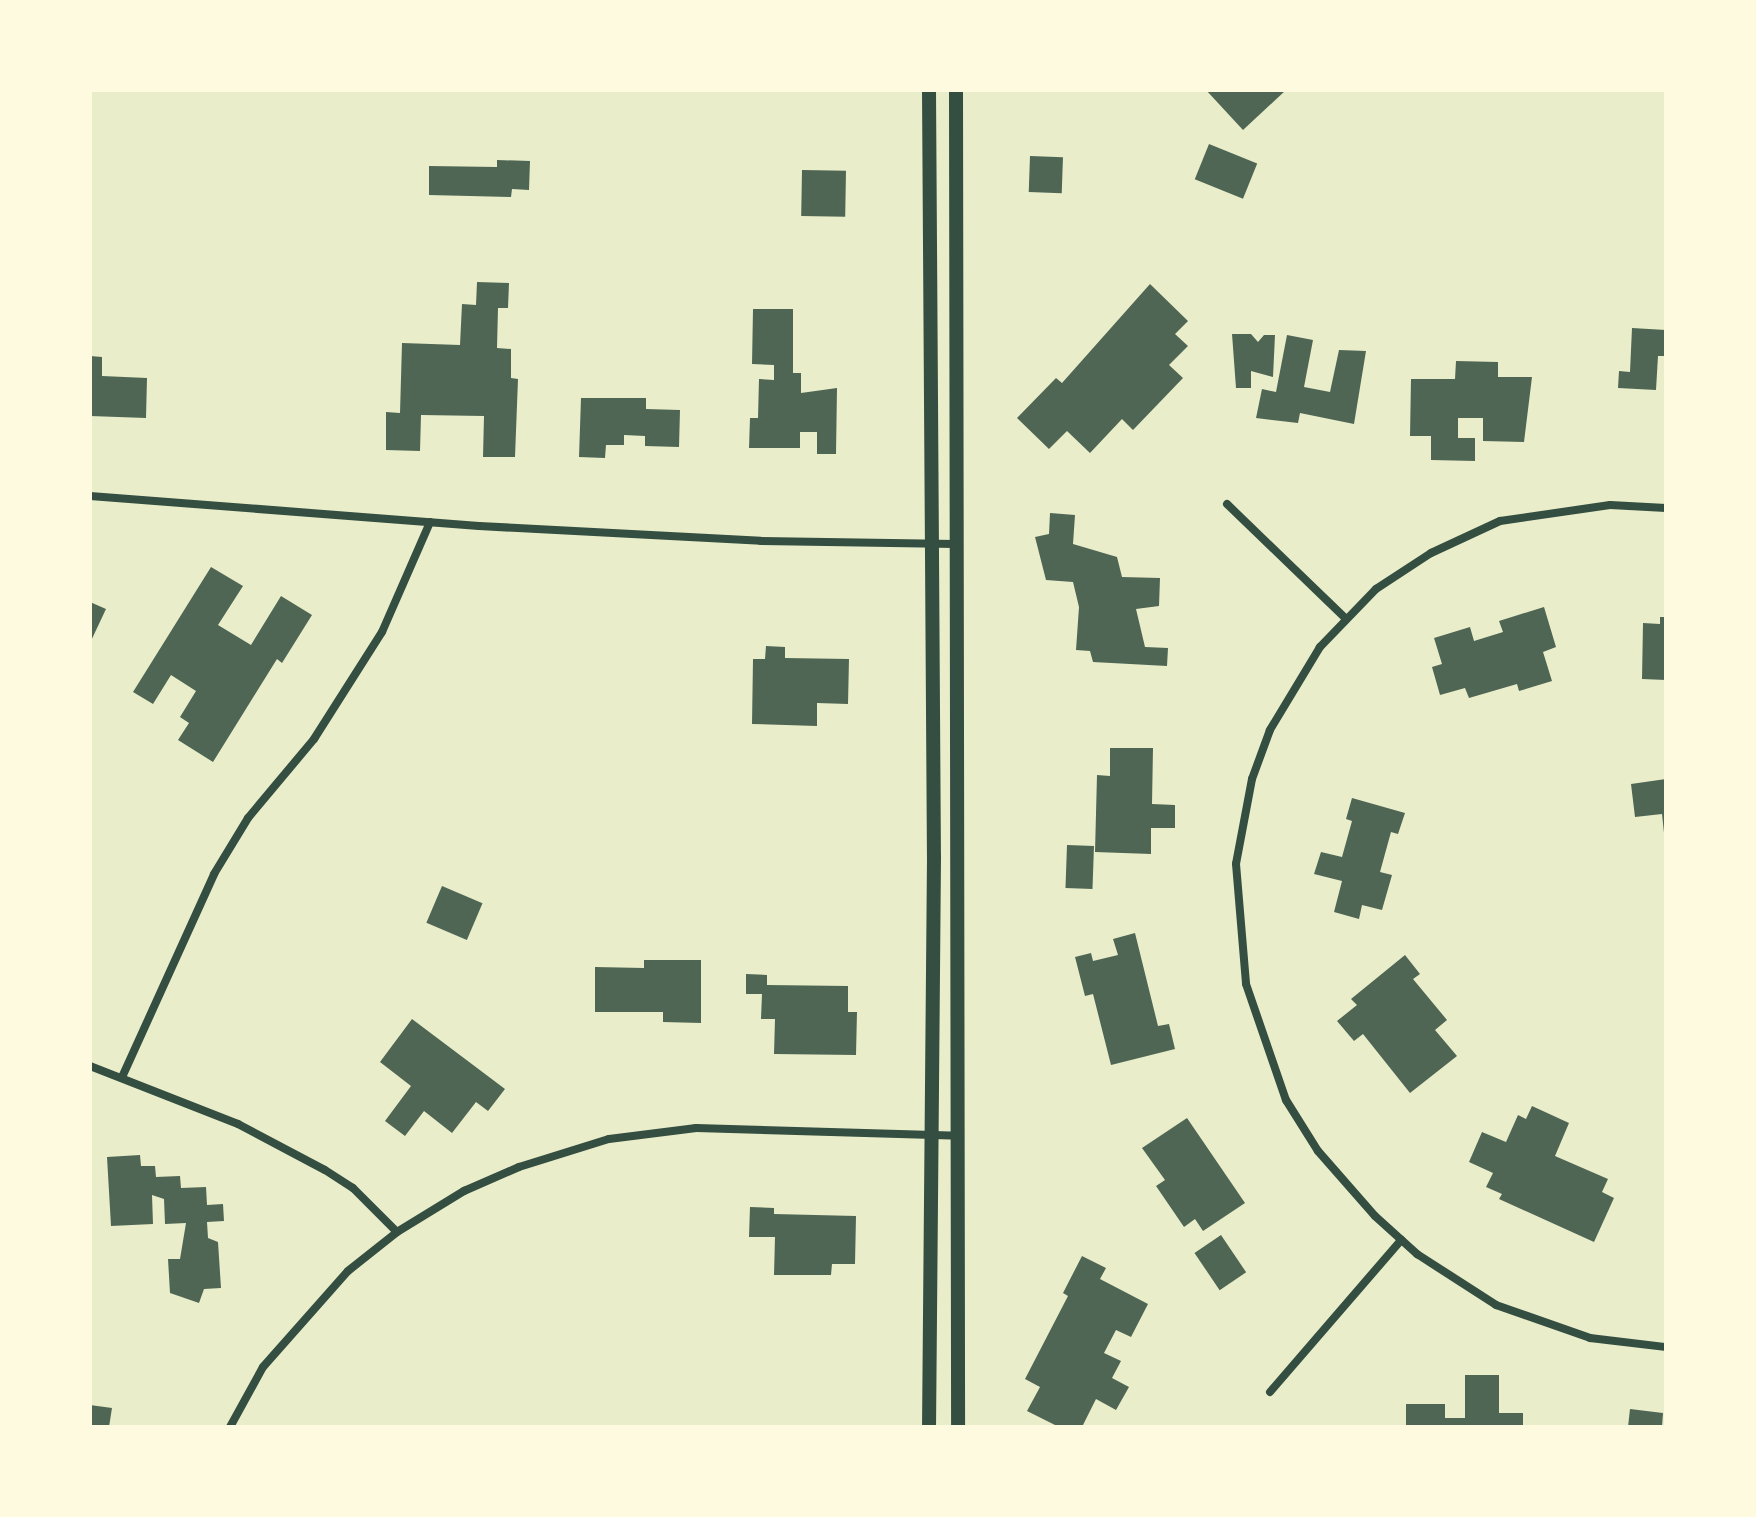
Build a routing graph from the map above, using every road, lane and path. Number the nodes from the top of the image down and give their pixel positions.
1 (929, 90) edge
2 (956, 90) edge
3 (90, 496) edge
4 (1227, 504) dead end
5 (1666, 508) edge
6 (430, 522) junction
7 (955, 544) junction
8 (930, 545) junction
9 (1344, 617) junction
10 (90, 1066) edge
11 (123, 1075) junction
12 (932, 1135) junction
13 (959, 1136) junction
14 (397, 1232) junction
15 (1401, 1240) junction
16 (1666, 1347) edge
17 (1270, 1392) dead end
18 (230, 1427) edge
19 (929, 1427) edge
20 (958, 1427) edge

1 - 8 street
2 - 7 street
3 - 6 street
4 - 9 street
5 - 9 street
6 - 8 street
6 - 11 street
7 - 8 street
7 - 13 street
8 - 12 street
9 - 15 street
10 - 11 street
11 - 14 street
12 - 13 street
12 - 14 street
12 - 19 street
13 - 20 street
14 - 18 street
15 - 16 street
15 - 17 street

